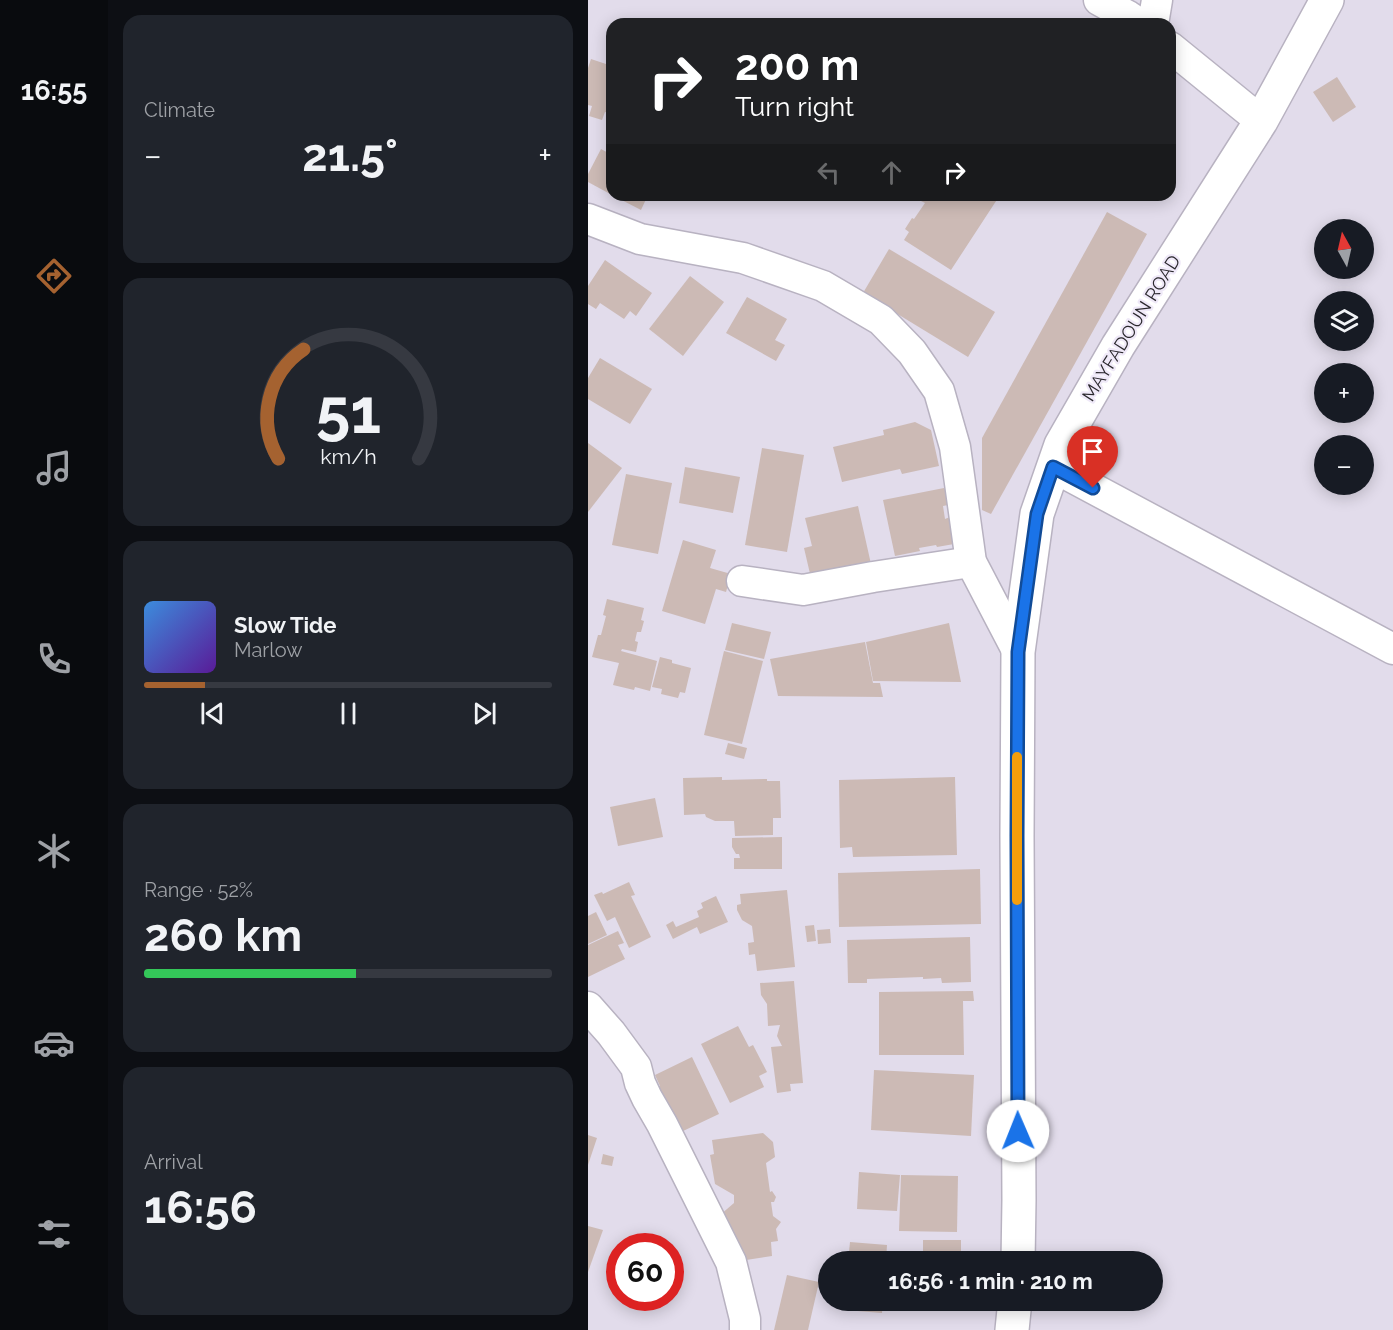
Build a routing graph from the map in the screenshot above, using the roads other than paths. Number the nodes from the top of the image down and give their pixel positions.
1 (1099, 0) edge
2 (1157, 0) edge
3 (1327, 0) edge
4 (1131, 18) edge
5 (1154, 18) edge
6 (1176, 52) edge
7 (1261, 121) junction
8 (588, 219) edge
9 (1053, 467) junction
10 (971, 562) junction
11 (742, 581) dead end
12 (1393, 649) edge
13 (1018, 652) junction
14 (588, 1007) edge
15 (1018, 1251) edge
16 (1015, 1311) edge
17 (745, 1330) edge
18 (1012, 1330) edge

1 - 4 street
2 - 5 street
3 - 7 main road, MAYFADOUN ROAD
6 - 7 street
7 - 9 main road, MAYFADOUN ROAD
8 - 10 street
9 - 12 street
9 - 13 main road, MAYFADOUN ROAD
10 - 11 street
10 - 13 street
13 - 15 main road, MAYFADOUN ROAD
14 - 17 street
16 - 18 main road

